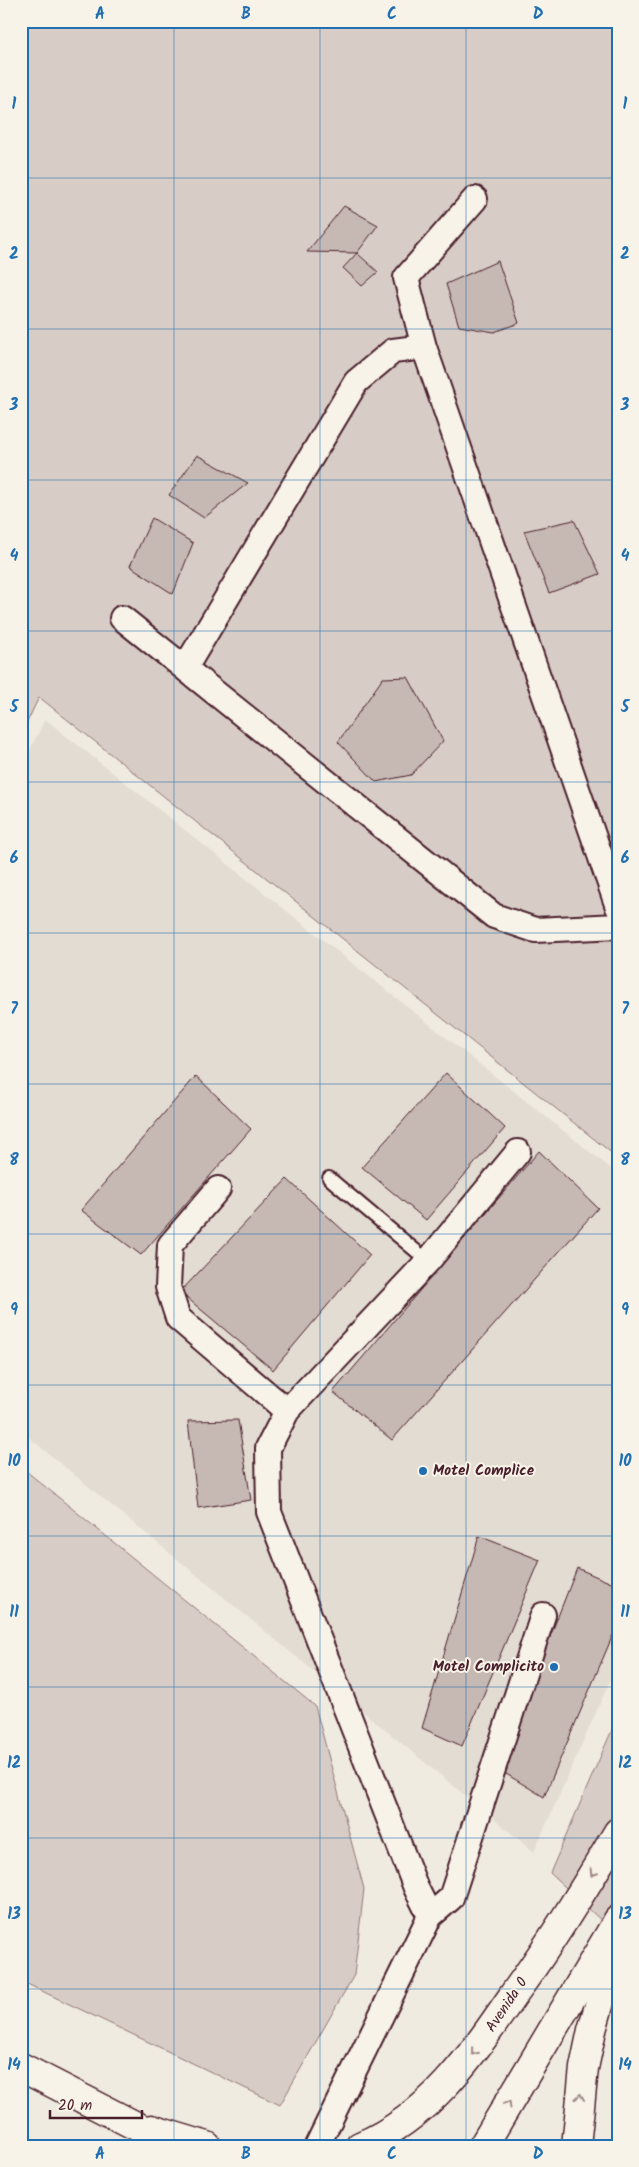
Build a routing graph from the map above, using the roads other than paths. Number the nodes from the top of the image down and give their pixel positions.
1 (475, 199) dead end
2 (424, 347) junction
3 (122, 618) dead end
4 (185, 668) junction
5 (618, 907) edge
6 (618, 926) edge
7 (518, 1152) dead end
8 (330, 1178) dead end
9 (218, 1189) dead end
10 (428, 1261) junction
11 (287, 1411) junction
12 (543, 1615) dead end
13 (618, 1832) edge
14 (430, 1916) junction
15 (618, 1920) edge
16 (618, 1939) edge
17 (21, 2067) edge
18 (130, 2123) junction
19 (175, 2146) edge
20 (207, 2146) edge
21 (317, 2146) edge
22 (360, 2146) edge
23 (483, 2146) edge
24 (576, 2146) edge

1 - 2 street
2 - 4 street
2 - 5 street
3 - 4 street
4 - 6 street
7 - 10 street
8 - 10 lane
9 - 11 street
10 - 11 street
11 - 14 street
12 - 14 street
13 -> 22 main road, Avenida 0
14 - 21 street
23 -> 15 main road
24 -> 16 main road
17 - 18 main road
18 - 19 main road
18 - 20 main road

